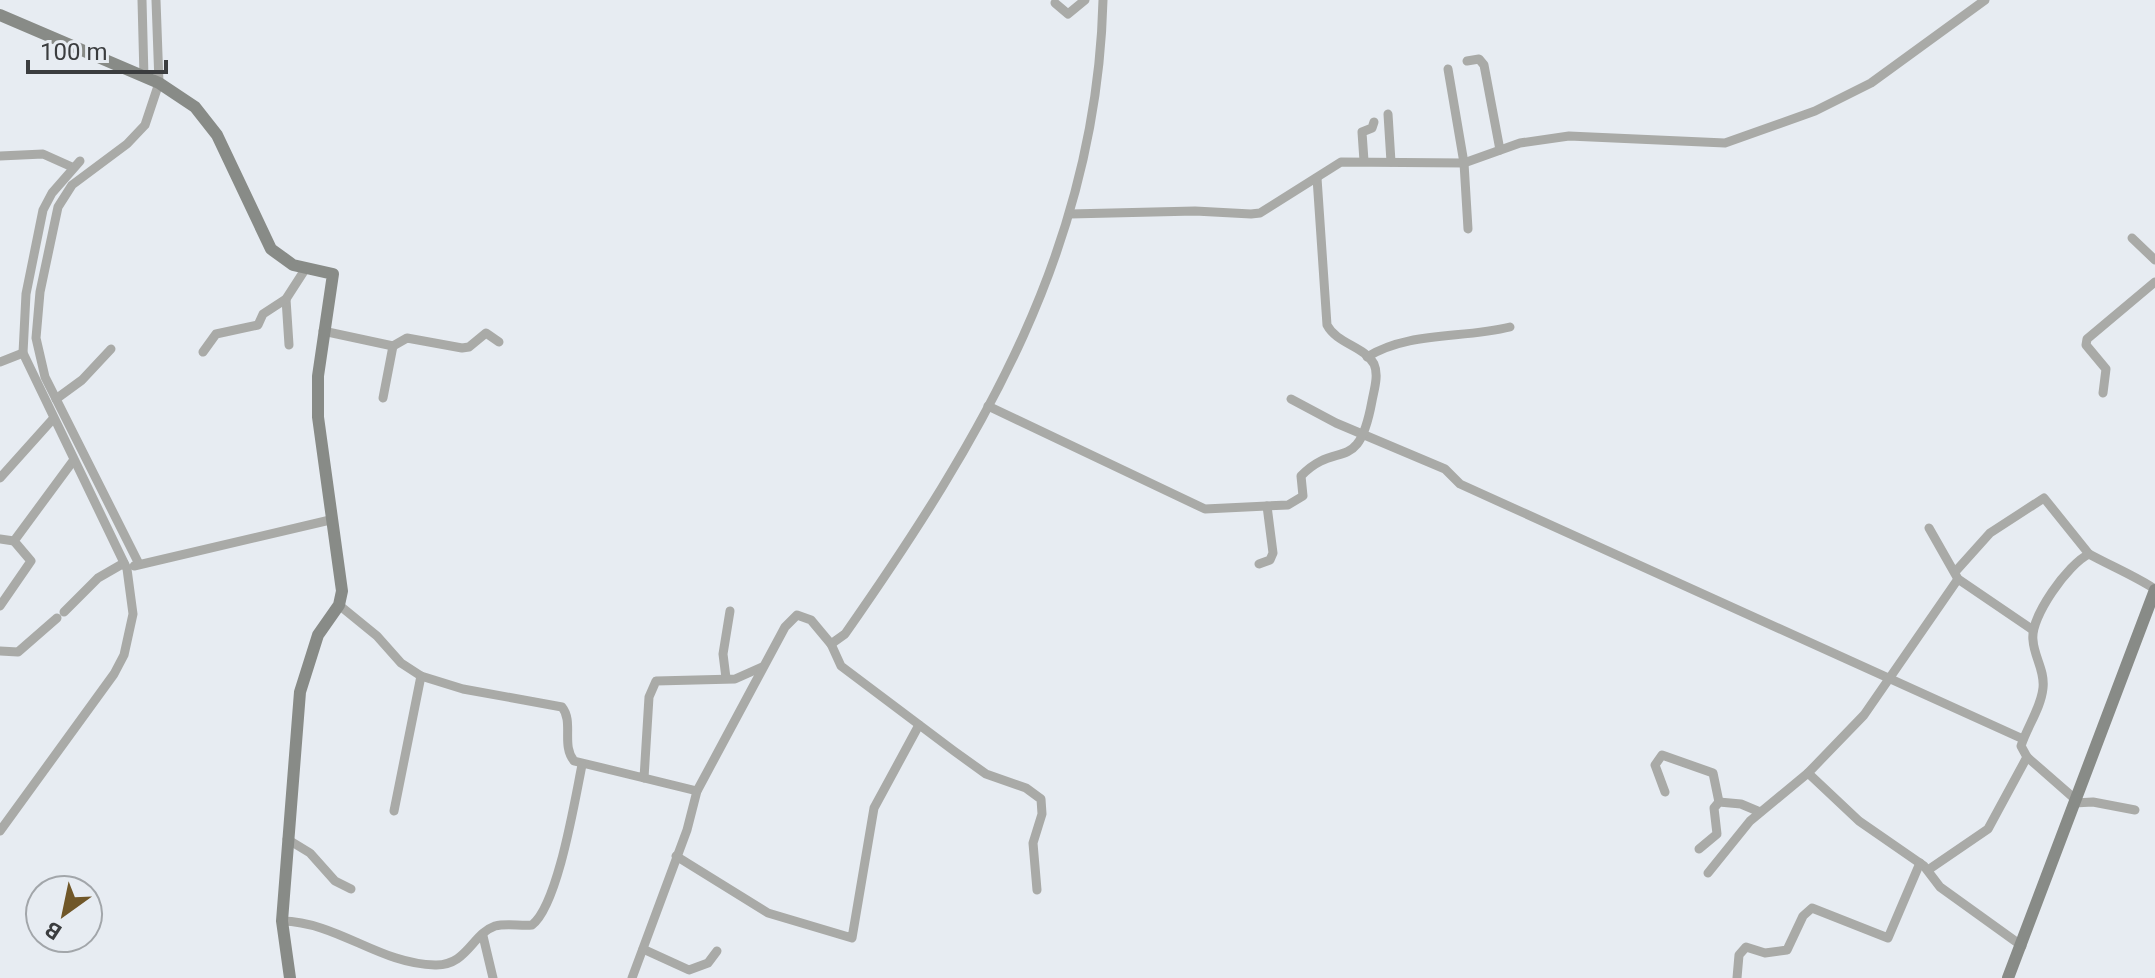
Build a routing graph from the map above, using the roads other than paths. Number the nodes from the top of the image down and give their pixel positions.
1 (142, 0) edge
2 (156, 0) edge
3 (1085, 0) edge
4 (1103, 0) edge
5 (1985, 0) edge
6 (1055, 3) dead end
7 (0, 15) edge
8 (1467, 61) dead end
9 (1448, 69) dead end
10 (144, 77) junction
11 (159, 83) junction
12 (1388, 114) dead end
13 (1374, 122) dead end
14 (1500, 150) junction
15 (0, 156) edge
16 (1364, 161) junction
17 (1391, 162) junction
18 (1464, 163) junction
19 (1317, 178) junction
20 (1070, 214) junction
21 (1468, 229) dead end
22 (2132, 238) dead end
23 (2155, 260) edge
24 (306, 268) junction
25 (2155, 282) edge
26 (286, 299) junction
27 (1510, 327) dead end
28 (323, 331) junction
29 (499, 342) dead end
30 (289, 345) dead end
31 (393, 346) junction
32 (111, 349) dead end
33 (203, 352) dead end
34 (23, 353) junction
35 (1367, 357) junction
36 (0, 362) edge
37 (2103, 393) dead end
38 (383, 398) dead end
39 (56, 399) junction
40 (1291, 399) dead end
41 (988, 406) junction
42 (52, 420) junction
43 (1365, 436) junction
44 (73, 461) junction
45 (0, 478) edge
46 (1267, 506) junction
47 (330, 520) junction
48 (1929, 528) dead end
49 (0, 539) edge
50 (14, 541) junction
51 (2089, 554) junction
52 (1259, 564) dead end
53 (131, 566) junction
54 (1956, 575) junction
55 (2155, 590) edge
56 (339, 605) junction
57 (0, 606) edge
58 (730, 611) dead end
59 (2033, 630) junction
60 (831, 644) junction
61 (0, 651) edge
62 (763, 667) junction
63 (421, 676) junction
64 (726, 678) junction
65 (1890, 678) junction
66 (919, 725) junction
67 (2023, 739) junction
68 (2027, 757) junction
69 (582, 765) junction
70 (1808, 773) junction
71 (644, 778) junction
72 (697, 791) junction
73 (1665, 792) dead end
74 (2075, 801) junction
75 (1719, 802) junction
76 (2135, 810) dead end
77 (394, 811) dead end
78 (1760, 812) junction
79 (0, 831) edge
80 (287, 839) junction
81 (1699, 849) dead end
82 (676, 856) junction
83 (1924, 866) junction
84 (1708, 873) dead end
85 (351, 889) dead end
86 (1037, 890) dead end
87 (282, 921) junction
88 (483, 936) junction
89 (2022, 946) junction
90 (643, 949) junction
91 (717, 951) dead end
92 (290, 978) edge
93 (493, 978) edge
94 (632, 978) edge
95 (1737, 978) edge
96 (2008, 978) edge

1 - 10 street
2 - 11 street
3 - 6 street
4 - 20 street
5 - 14 street
7 - 10 street
8 - 14 street
9 - 18 street
10 - 11 street
11 - 24 street
11 - 39 street
12 - 17 street
13 - 16 street
14 - 18 street
15 - 34 street
16 - 17 street
16 - 19 street
17 - 18 street
18 - 21 street
19 - 20 street
19 - 35 street
20 - 41 street
22 - 23 street
24 - 26 street
24 - 28 street
25 - 37 street
26 - 30 street
26 - 33 street
27 - 35 street
28 - 31 street
28 - 47 street
29 - 31 street
31 - 38 street
32 - 39 street
34 - 36 street
34 - 42 street
35 - 43 street
39 - 53 street
40 - 43 street
41 - 46 street
41 - 60 street
42 - 44 street
42 - 45 street
43 - 46 street
43 - 65 street
44 - 50 street
44 - 53 street
46 - 52 street
47 - 53 street
47 - 56 street
48 - 54 street
49 - 50 street
50 - 57 street
51 - 54 street
51 - 55 street
51 - 59 street
53 - 61 street
53 - 79 street
54 - 59 street
54 - 65 street
55 - 74 street
56 - 63 street
56 - 80 street
58 - 64 street
59 - 67 street
60 - 62 street
60 - 66 street
62 - 64 street
62 - 72 street
63 - 69 street
63 - 77 street
64 - 71 street
65 - 67 street
65 - 70 street
66 - 82 street
66 - 86 street
67 - 68 street
68 - 74 street
68 - 83 street
69 - 71 street
69 - 88 street
70 - 78 street
70 - 83 street
71 - 72 street
72 - 82 street
73 - 75 street
74 - 76 street
74 - 89 street
75 - 78 street
75 - 81 street
78 - 84 street
80 - 85 street
80 - 87 street
82 - 90 street
83 - 89 street
83 - 95 street
87 - 88 street
87 - 92 street
88 - 93 street
89 - 96 street
90 - 91 street
90 - 94 street

